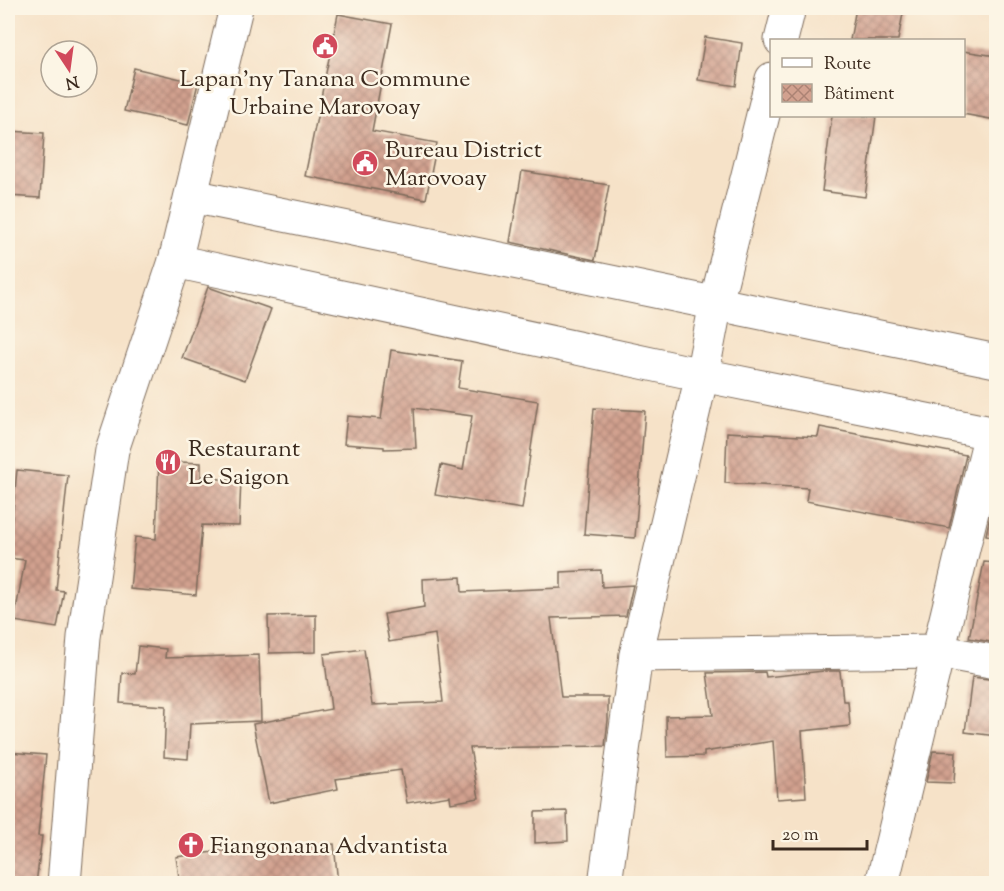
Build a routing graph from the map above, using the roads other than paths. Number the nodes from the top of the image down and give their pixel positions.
1 (236, 8) edge
2 (789, 8) edge
3 (781, 39) edge
4 (770, 83) edge
5 (192, 196) junction
6 (175, 261) junction
7 (716, 303) junction
8 (996, 361) edge
9 (702, 375) junction
10 (994, 434) edge
11 (937, 651) junction
12 (636, 655) junction
13 (996, 662) edge
14 (64, 884) edge
15 (605, 884) edge
16 (882, 884) edge

1 - 5 street
2 - 3 street
4 - 7 street
5 - 6 street
5 - 7 street
6 - 9 street
6 - 14 street
7 - 8 street
7 - 9 street
9 - 10 street
9 - 12 street
10 - 11 street
11 - 12 street
11 - 13 street
11 - 16 street
12 - 15 street

